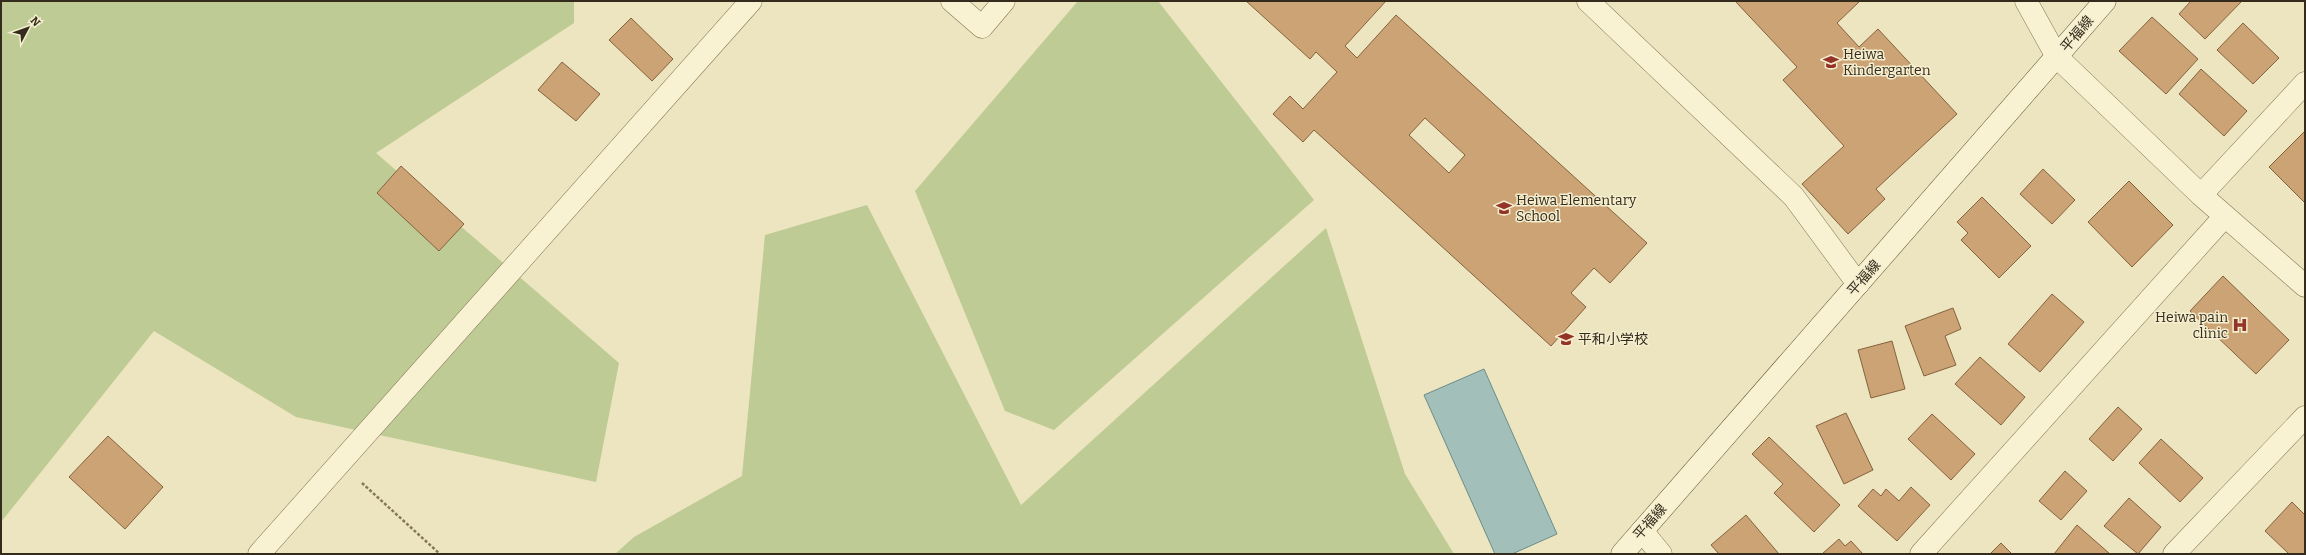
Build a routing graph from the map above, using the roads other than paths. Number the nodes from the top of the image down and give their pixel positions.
1 (751, 1) edge
2 (952, 1) edge
3 (1004, 1) edge
4 (1588, 1) edge
5 (2026, 1) edge
6 (2105, 1) edge
7 (2057, 57) junction
8 (2305, 83) edge
9 (2201, 194) junction
10 (2225, 216) junction
11 (1858, 284) junction
12 (2305, 286) edge
13 (2305, 417) edge
14 (1642, 531) junction
15 (259, 554) edge
16 (1622, 554) edge
17 (1661, 554) edge
18 (1921, 554) edge
19 (2174, 554) edge

1 - 15 street
2 - 3 street
4 - 11 street
5 - 7 street
6 - 7 street, 平福線
7 - 9 street
7 - 11 street, 平福線
8 - 9 street
9 - 10 street
10 - 12 street
10 - 18 street
11 - 14 street, 平福線
13 - 19 street
14 - 16 street, 平福線
14 - 17 street

